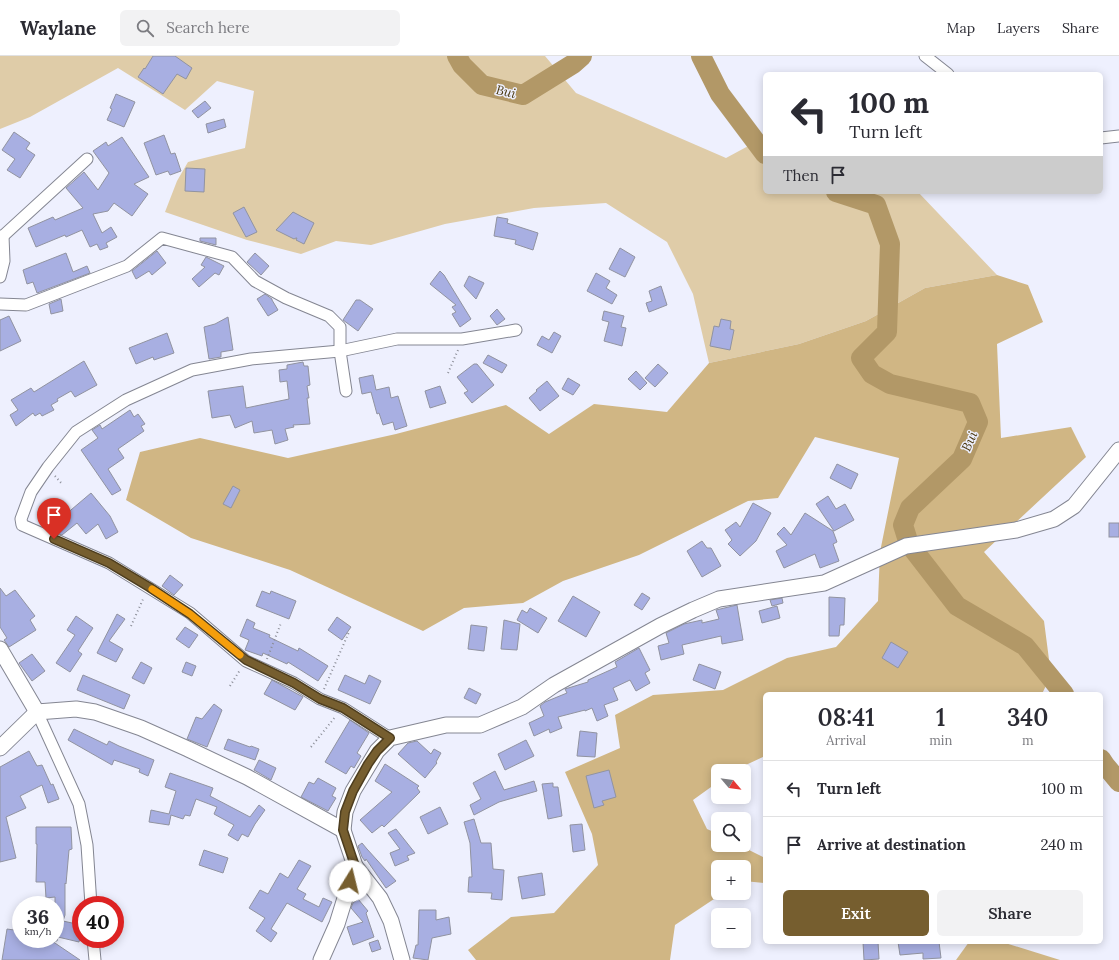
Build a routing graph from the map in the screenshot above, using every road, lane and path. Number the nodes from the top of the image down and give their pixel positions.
1 (925, 56) edge
2 (945, 72) edge
3 (1119, 136) edge
4 (1103, 138) edge
5 (87, 159) dead end
6 (1, 236) edge
7 (0, 277) edge
8 (0, 304) edge
9 (516, 330) dead end
10 (462, 339) junction
11 (340, 351) junction
12 (448, 373) dead end
13 (346, 391) dead end
14 (1119, 450) edge
15 (149, 587) junction
16 (281, 623) dead end
17 (131, 626) dead end
18 (349, 632) dead end
19 (0, 649) edge
20 (246, 660) junction
21 (264, 668) junction
22 (230, 686) dead end
23 (320, 699) junction
24 (343, 708) junction
25 (37, 712) junction
26 (390, 738) junction
27 (311, 747) dead end
28 (0, 748) edge
29 (343, 830) junction
30 (355, 866) junction
31 (90, 896) edge
32 (94, 948) edge
33 (95, 960) edge
34 (320, 960) edge
35 (402, 960) edge

1 - 2 street
3 - 4 street
5 - 6 street
6 - 7 street
8 - 11 street
9 - 10 street
10 - 11 street
10 - 12 path
11 - 13 street
11 - 15 street
14 - 26 street
15 - 17 path
15 - 20 street
16 - 21 path
18 - 23 path
19 - 25 street
20 - 21 street
20 - 22 path
21 - 23 street
23 - 24 street
24 - 26 street
24 - 27 path
25 - 28 street
25 - 29 street
25 - 31 street
26 - 29 street
29 - 30 street
30 - 34 street
30 - 35 street
32 - 33 street

